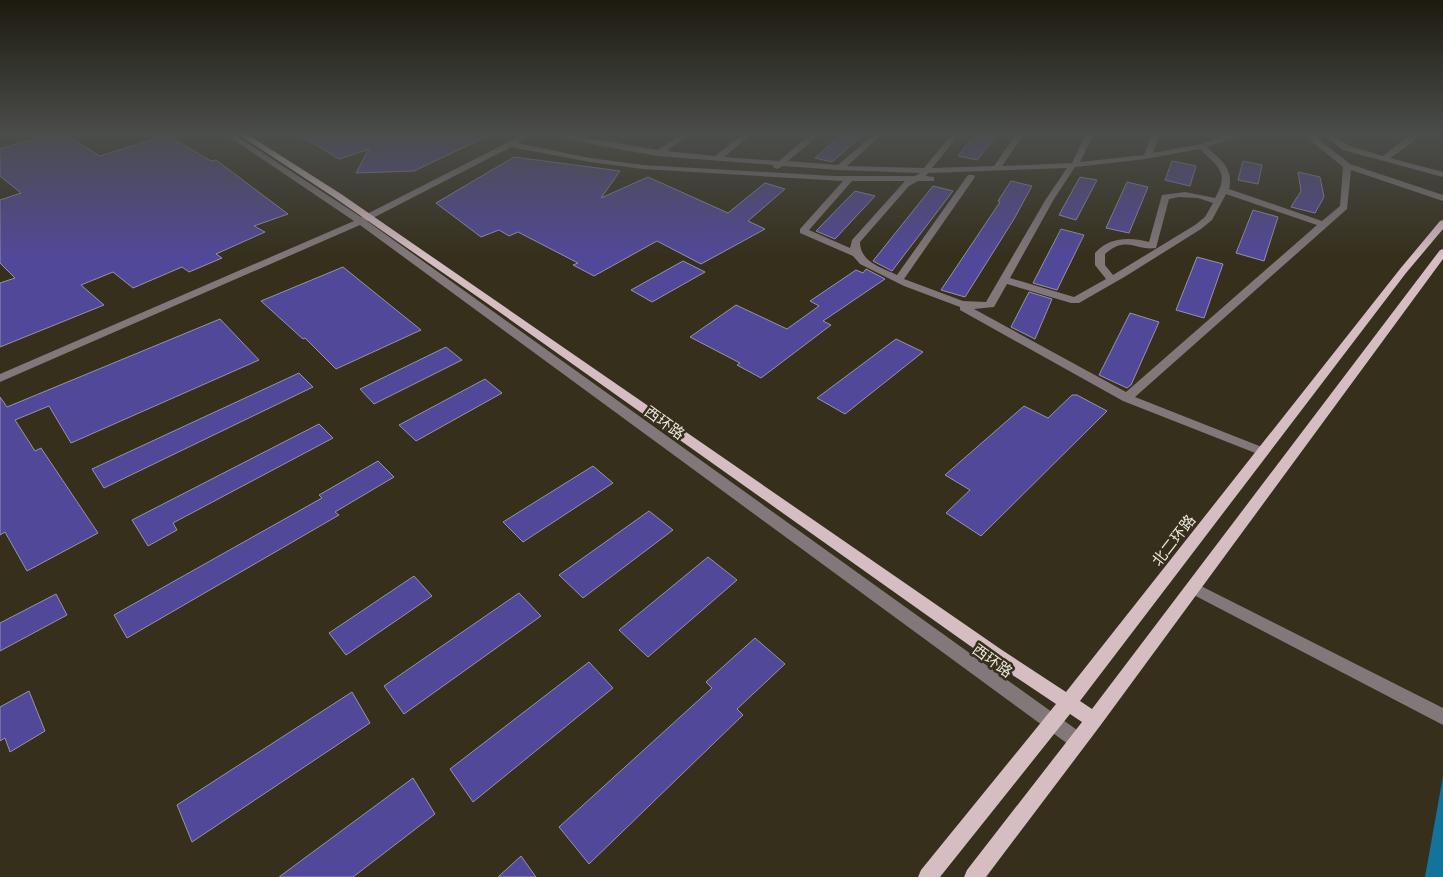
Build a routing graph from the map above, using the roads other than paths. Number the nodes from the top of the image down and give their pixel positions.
1 (294, 175) edge
2 (301, 175) edge
3 (448, 175) edge
4 (768, 175) edge
5 (836, 175) edge
6 (923, 175) edge
7 (1001, 175) edge
8 (1068, 175) edge
9 (1226, 175) edge
10 (1346, 175) edge
11 (1374, 175) edge
12 (971, 177) junction
13 (834, 178) junction
14 (850, 178) junction
15 (914, 179) junction
16 (1224, 190) junction
17 (1443, 198) edge
18 (1218, 202) junction
19 (365, 219) junction
20 (1443, 223) edge
21 (1323, 224) junction
22 (1443, 252) edge
23 (856, 254) junction
24 (898, 279) junction
25 (1005, 280) junction
26 (1112, 280) junction
27 (954, 303) junction
28 (0, 378) edge
29 (1127, 398) junction
30 (1263, 452) junction
31 (1193, 588) junction
32 (1068, 703) junction
33 (1443, 717) edge
34 (1094, 720) junction
35 (1052, 723) junction
36 (1078, 741) junction
37 (928, 877) edge
38 (974, 877) edge

1 - 19 street, 西环路
2 - 19 main road, 西环路
3 - 19 street
4 - 13 street
5 - 13 street
6 - 15 street
7 - 12 street
8 - 25 street
9 - 16 street
10 - 21 street
11 - 17 street
12 - 15 street
12 - 24 street
13 - 14 street
14 - 15 street
14 - 23 street
15 - 23 street
16 - 18 street
16 - 21 street
18 - 26 street
18 - 26 street
19 - 28 street
19 - 32 main road, 西环路
19 - 35 street, 西环路
20 - 30 main road, 北二环路
21 - 29 street
22 - 31 main road
23 - 24 street
24 - 27 street
25 - 26 street
25 - 27 street
27 - 29 street
29 - 30 street
30 - 32 main road, 北二环路
31 - 33 street
31 - 34 main road
32 - 34 main road, 西环路
32 - 35 main road, 北二环路
34 - 36 main road
35 - 36 street, 西环路
35 - 37 main road, 北二环路
36 - 38 main road

